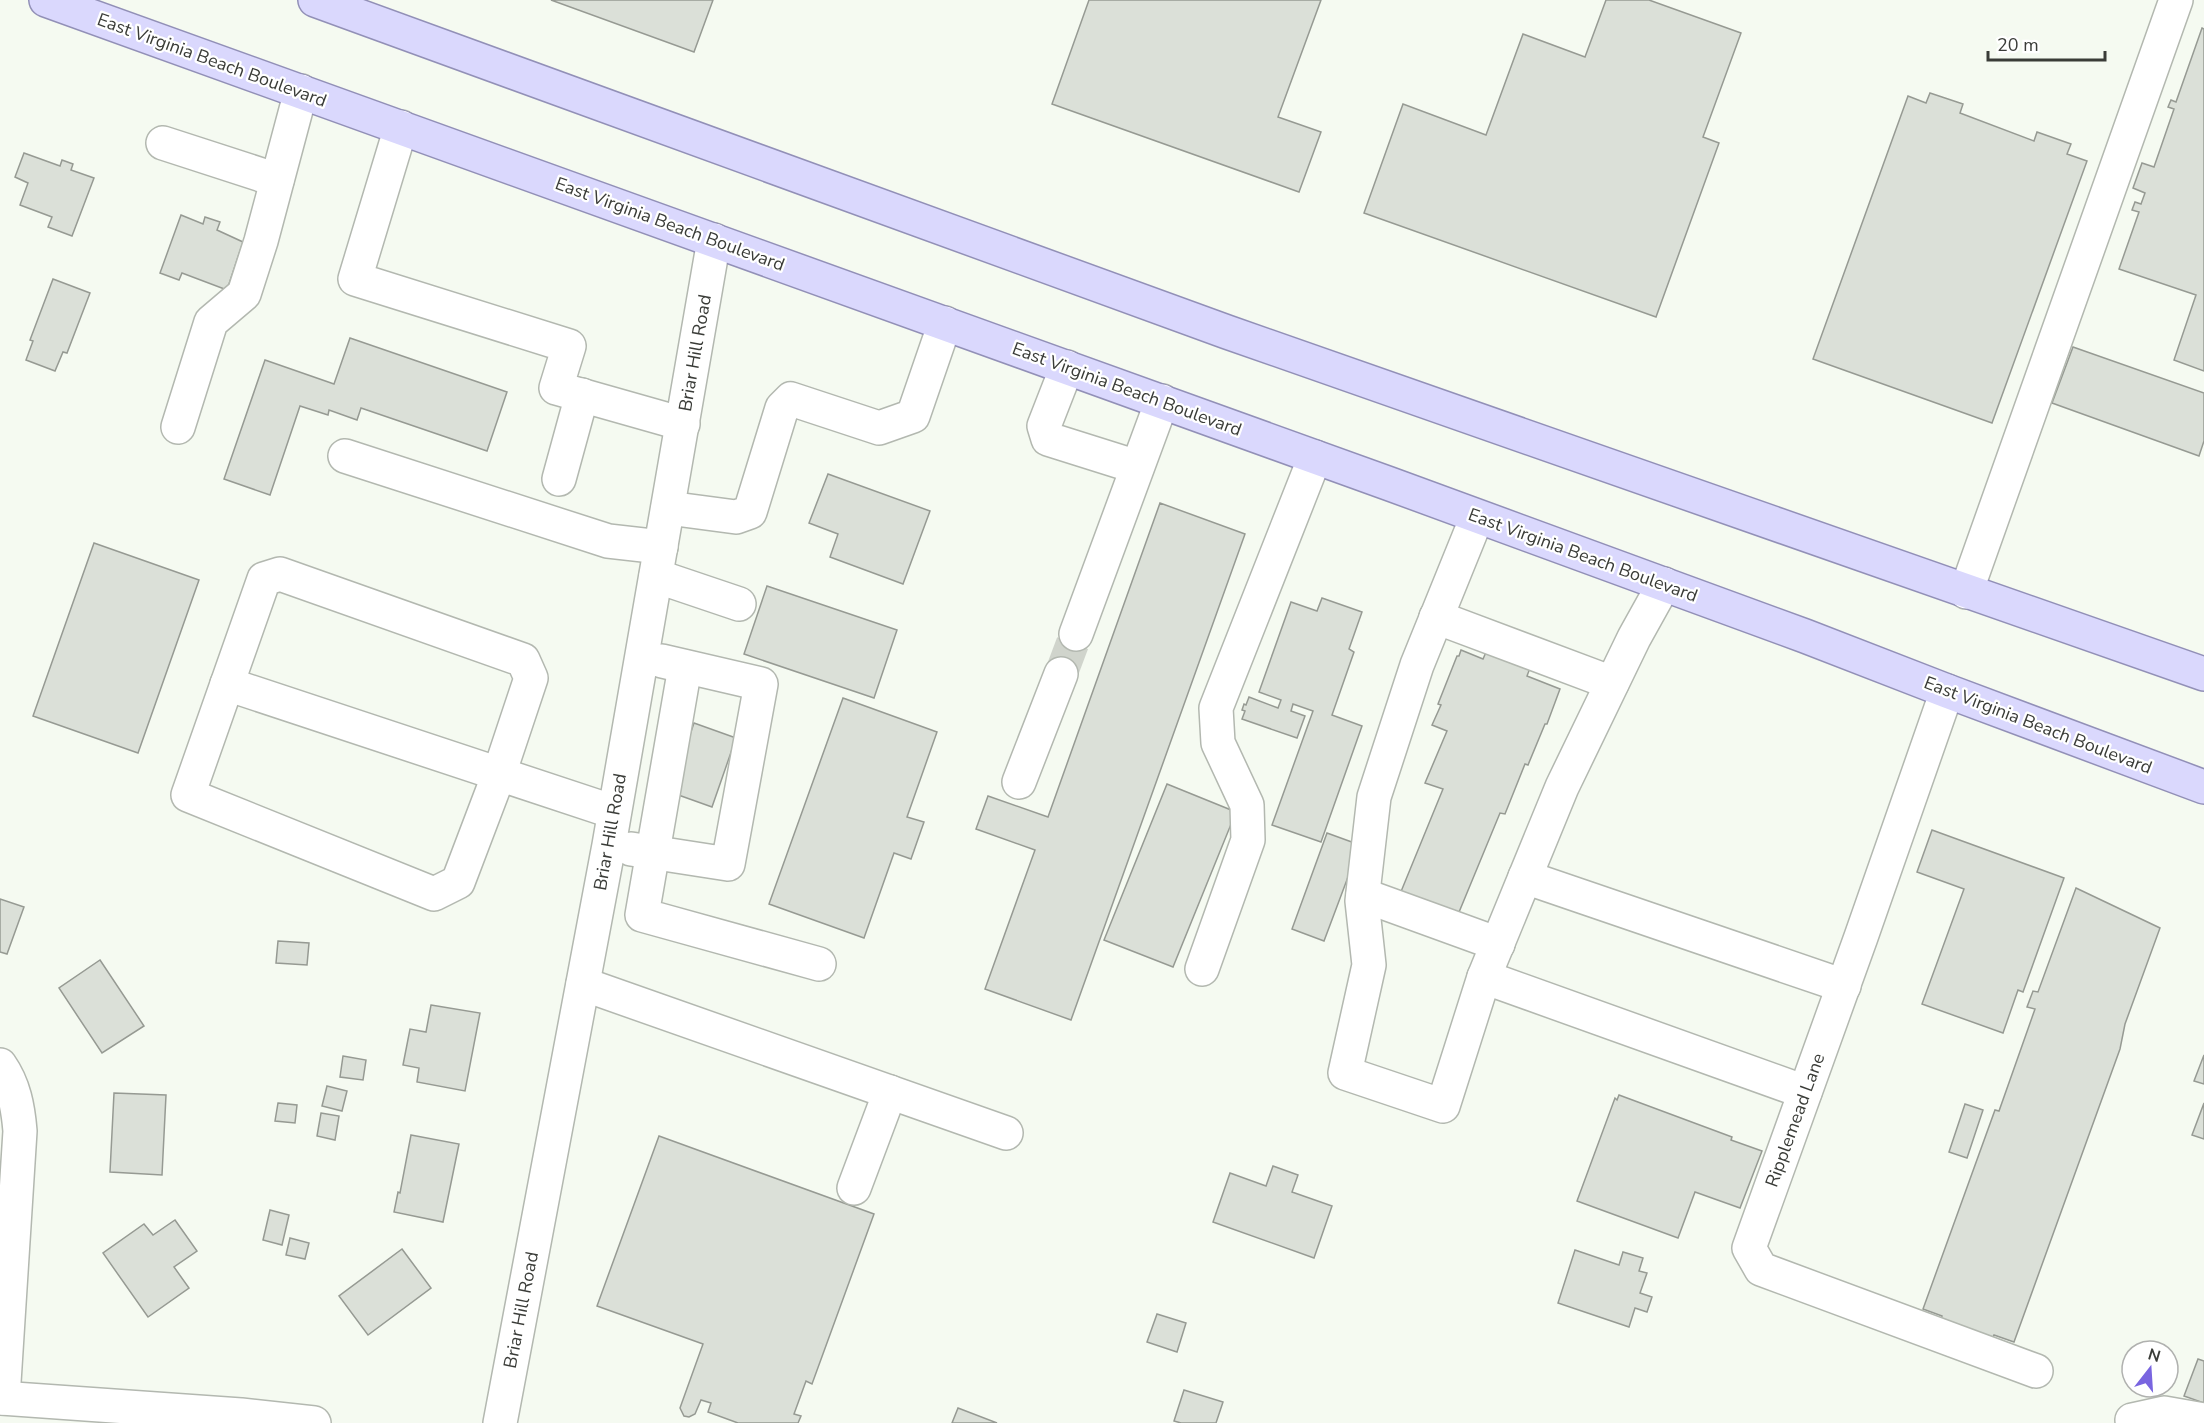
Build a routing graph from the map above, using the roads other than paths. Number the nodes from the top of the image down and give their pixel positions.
1 (46, 0) edge
2 (2176, 0) edge
3 (320, 1) edge
4 (370, 9) edge
5 (301, 91) junction
6 (401, 127) junction
7 (163, 143) dead end
8 (277, 180) junction
9 (714, 240) junction
10 (945, 323) junction
11 (1067, 367) junction
12 (582, 395) junction
13 (1162, 401) junction
14 (683, 424) junction
15 (178, 427) dead end
16 (345, 456) dead end
17 (1315, 457) junction
18 (1137, 467) junction
19 (559, 479) dead end
20 (668, 508) junction
21 (1477, 516) junction
22 (658, 562) junction
23 (1664, 584) junction
24 (1966, 592) junction
25 (739, 604) dead end
26 (1436, 617) junction
27 (1076, 634) tunnel mouth
28 (2144, 653) junction
29 (642, 656) junction
30 (2204, 662) edge
31 (684, 666) junction
32 (1061, 674) tunnel mouth
33 (2204, 675) edge
34 (1612, 683) junction
35 (227, 684) junction
36 (1947, 692) junction
37 (499, 774) junction
38 (1019, 782) dead end
39 (2204, 788) edge
40 (614, 812) junction
41 (609, 845) junction
42 (652, 852) junction
43 (1525, 877) junction
44 (1363, 895) junction
45 (1498, 944) junction
46 (819, 963) dead end
47 (1202, 969) dead end
48 (1484, 977) junction
49 (583, 984) junction
50 (1844, 986) junction
51 (0, 1065) edge
52 (890, 1092) junction
53 (1805, 1092) junction
54 (1006, 1133) dead end
55 (854, 1188) dead end
56 (2036, 1371) dead end
57 (2, 1398) edge
58 (2204, 1420) edge
59 (314, 1423) edge
60 (500, 1423) edge
61 (2133, 1423) edge

1 - 5 main road, East Virginia Beach Boulevard
2 - 24 street
3 - 4 main road
4 - 24 main road
5 - 6 main road, East Virginia Beach Boulevard
5 - 8 street
6 - 9 main road, East Virginia Beach Boulevard
6 - 12 street
7 - 8 street
8 - 15 street
9 - 10 main road, East Virginia Beach Boulevard
9 - 14 street, Briar Hill Road
10 - 11 main road, East Virginia Beach Boulevard
10 - 20 street
11 - 13 main road, East Virginia Beach Boulevard
11 - 18 street
12 - 14 street
12 - 19 street
13 - 17 main road, East Virginia Beach Boulevard
13 - 18 street
14 - 20 street, Briar Hill Road
16 - 22 street
17 - 21 main road, East Virginia Beach Boulevard
17 - 47 street
18 - 27 street
20 - 22 street, Briar Hill Road
21 - 23 main road, East Virginia Beach Boulevard
21 - 26 street
22 - 25 street
22 - 29 street, Briar Hill Road
23 - 34 street
23 - 36 main road, East Virginia Beach Boulevard
24 - 28 main road
26 - 34 street
26 - 44 street
28 - 30 main road
28 - 33 main road
29 - 31 street
29 - 40 street, Briar Hill Road
31 - 42 street
31 - 42 street
32 - 38 street
34 - 43 street
35 - 37 street
35 - 37 street
35 - 37 street
36 - 39 main road, East Virginia Beach Boulevard
36 - 50 street, Ripplemead Lane
37 - 40 street
40 - 41 street, Briar Hill Road
41 - 42 street
41 - 49 street, Briar Hill Road
42 - 46 street
43 - 45 street
43 - 50 street
44 - 45 street
44 - 48 street
45 - 48 street
48 - 53 street
49 - 52 street
49 - 60 street, Briar Hill Road
50 - 53 street, Ripplemead Lane
51 - 57 street
52 - 54 street
52 - 55 street
53 - 56 street, Ripplemead Lane
57 - 59 street
58 - 61 street

